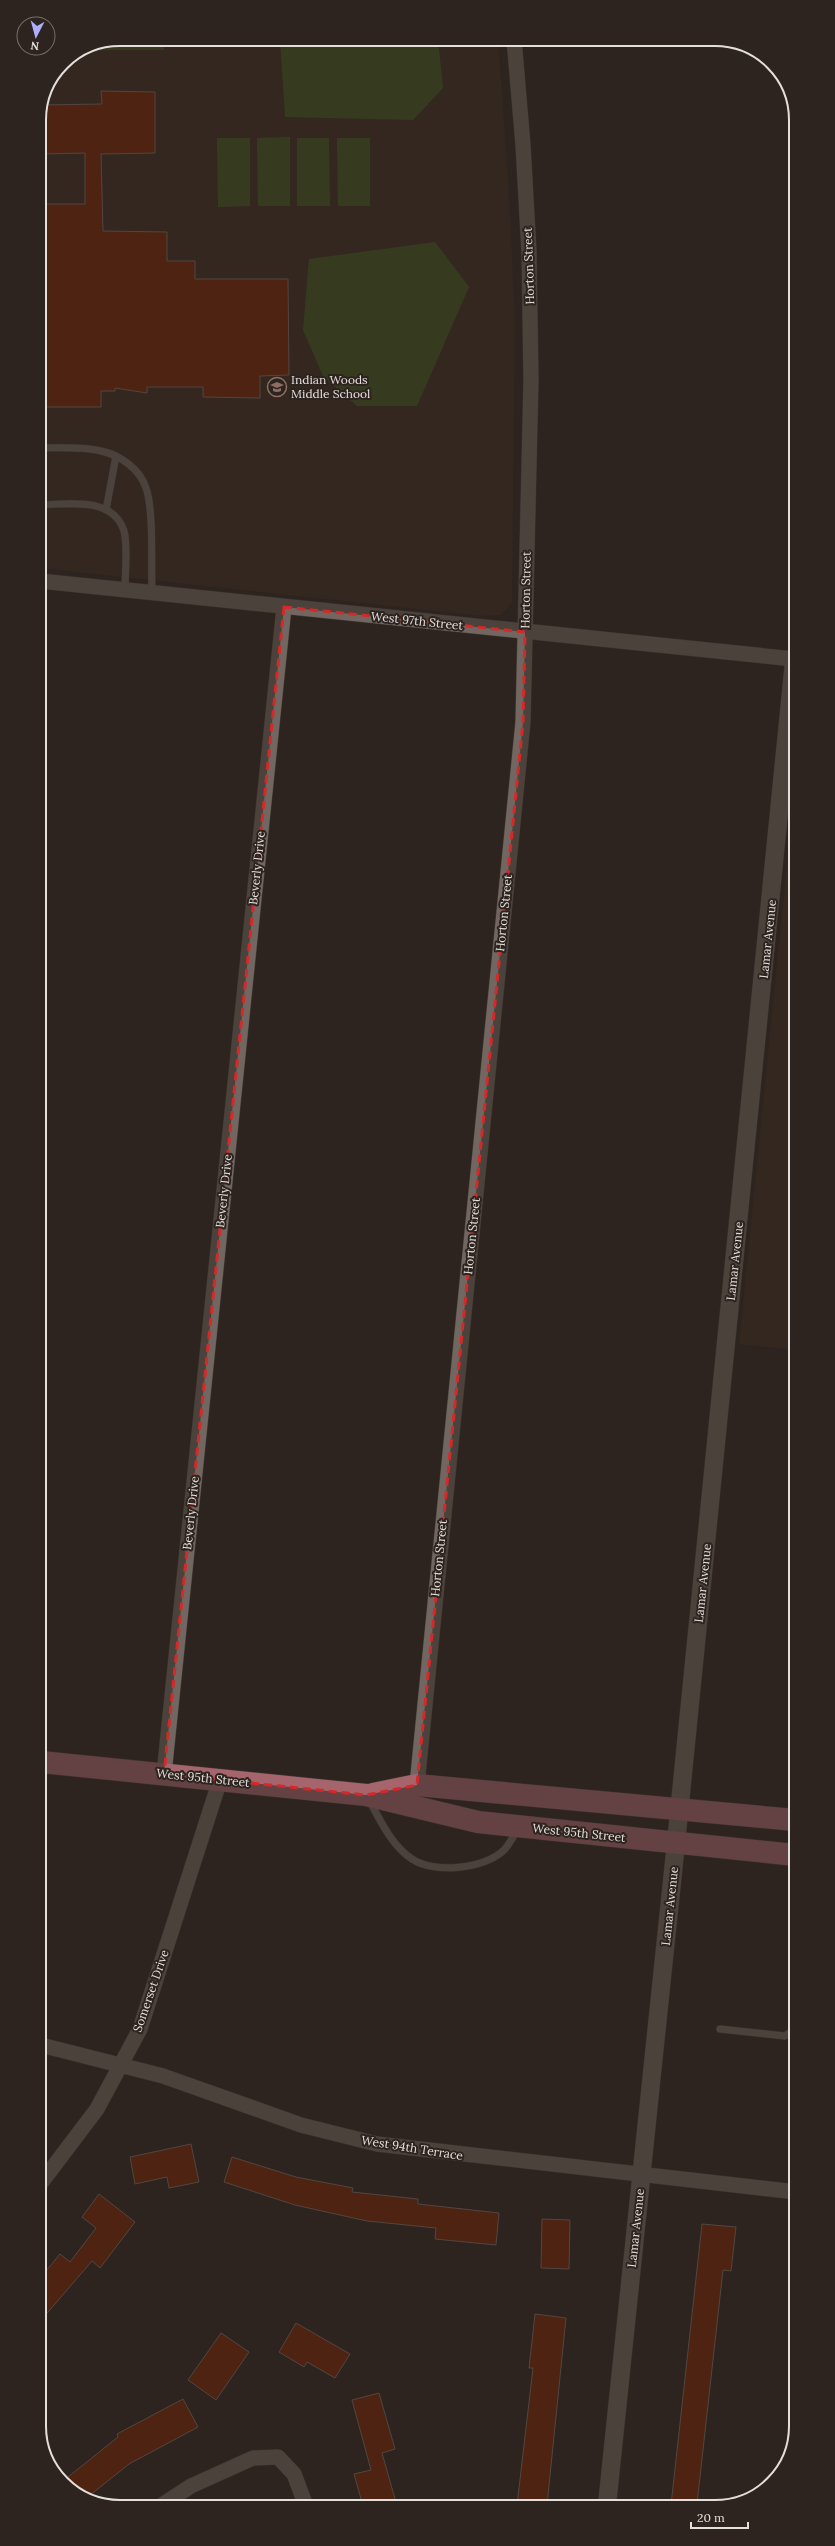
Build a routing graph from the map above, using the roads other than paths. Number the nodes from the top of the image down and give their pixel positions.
1 (515, 46) edge
2 (46, 448) edge
3 (116, 456) junction
4 (46, 505) edge
5 (106, 510) junction
6 (46, 582) edge
7 (125, 590) junction
8 (152, 592) junction
9 (284, 607) junction
10 (525, 632) junction
11 (789, 659) edge
12 (789, 710) edge
13 (46, 1762) edge
14 (164, 1774) junction
15 (220, 1780) junction
16 (416, 1785) junction
17 (366, 1795) junction
18 (680, 1808) junction
19 (789, 1819) edge
20 (520, 1826) junction
21 (676, 1843) junction
22 (789, 1854) edge
23 (720, 2029) dead end
24 (789, 2033) edge
25 (46, 2046) edge
26 (120, 2066) junction
27 (46, 2175) edge
28 (641, 2176) junction
29 (789, 2191) edge
30 (170, 2500) edge
31 (304, 2500) edge
32 (608, 2500) edge

1 - 10 street, Horton Street
2 - 3 lane
3 - 5 lane
3 - 8 lane
4 - 5 lane
5 - 7 lane
6 - 7 street, West 97th Street
7 - 8 street, West 97th Street
8 - 9 street, West 97th Street
9 - 10 street, West 97th Street
9 - 14 street, Beverly Drive
10 - 11 street, West 97th Street
10 - 16 street, Horton Street
12 - 18 street, Lamar Avenue
13 - 14 main road, West 95th Street
14 - 15 main road, West 95th Street
15 - 17 main road, West 95th Street
15 - 26 street, Somerset Drive
16 - 17 main road, West 95th Street
16 - 18 main road, West 95th Street
17 - 20 main road, West 95th Street
17 - 20 lane
18 - 19 main road, West 95th Street
18 - 21 street, Lamar Avenue
20 - 21 main road, West 95th Street
21 - 22 main road, West 95th Street
21 - 28 street, Lamar Avenue
23 - 24 lane
25 - 26 street, West 94th Terrace
26 - 27 street, Somerset Drive
26 - 28 street, West 94th Terrace
28 - 29 street, West 94th Terrace
28 - 32 street, Lamar Avenue
30 - 31 street

